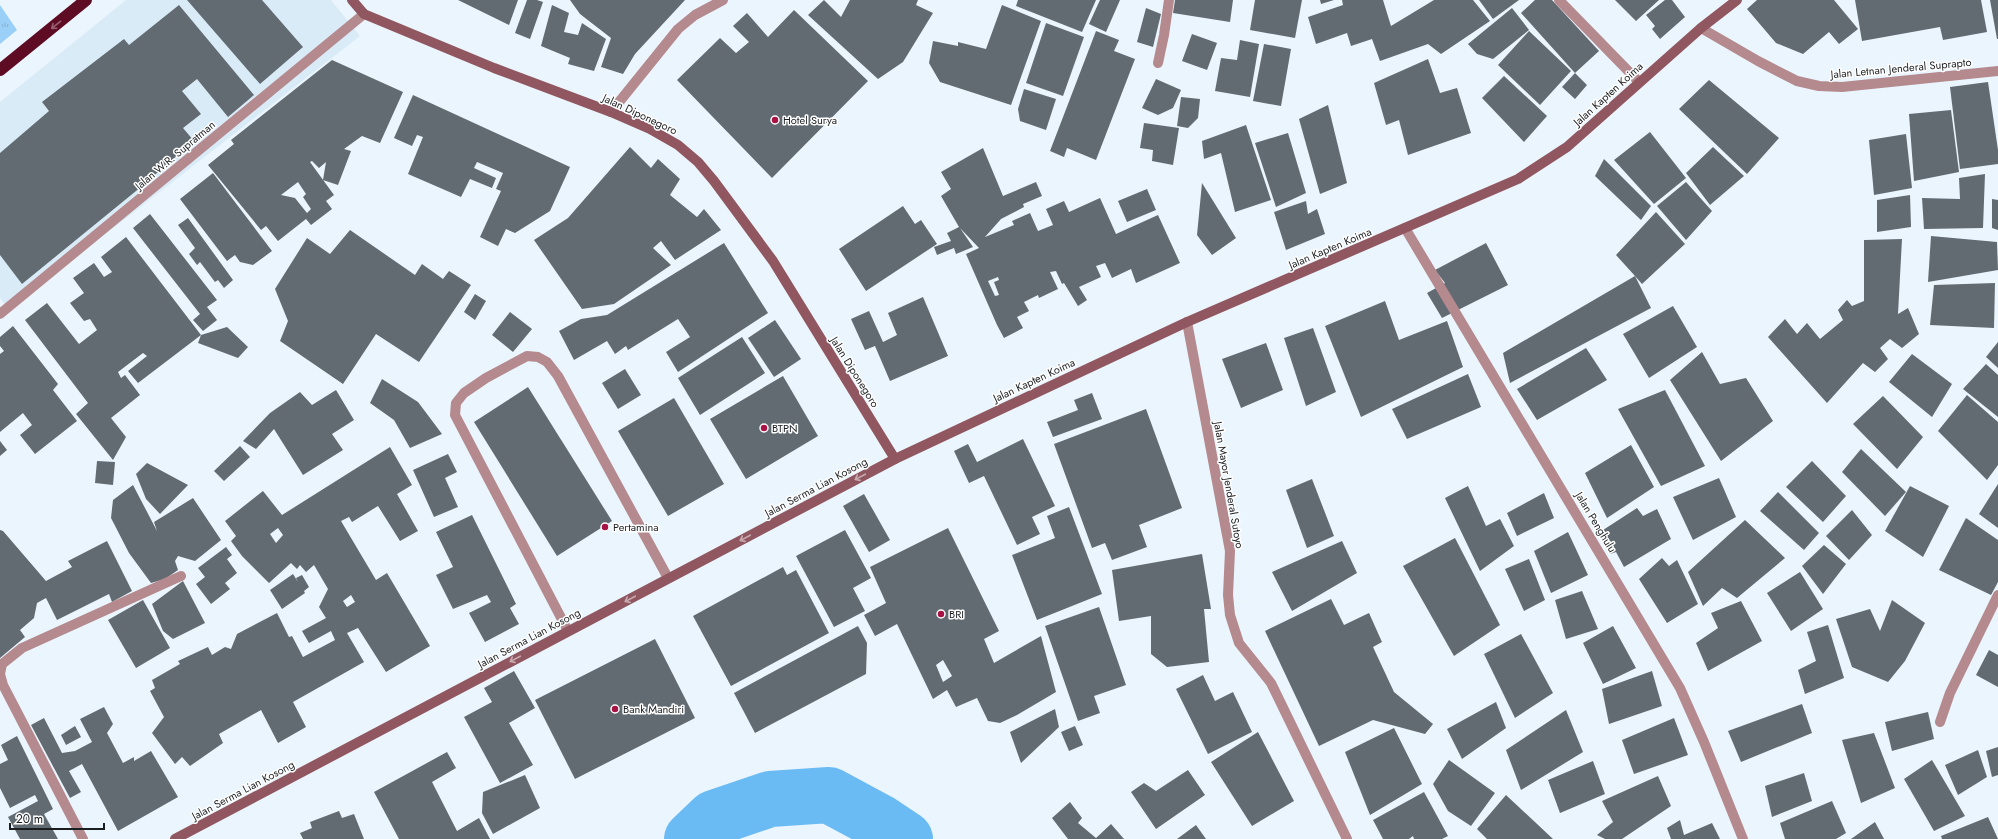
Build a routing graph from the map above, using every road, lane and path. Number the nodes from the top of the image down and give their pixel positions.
1 (86, 0) edge
2 (352, 0) edge
3 (723, 0) edge
4 (1169, 0) edge
5 (1559, 0) edge
6 (1737, 0) edge
7 (364, 14) junction
8 (1701, 28) junction
9 (1158, 63) dead end
10 (0, 70) edge
11 (1998, 71) edge
12 (1639, 82) junction
13 (611, 112) junction
14 (1405, 228) junction
15 (0, 314) edge
16 (1187, 322) junction
17 (895, 459) junction
18 (181, 576) dead end
19 (668, 578) junction
20 (1998, 595) edge
21 (568, 631) junction
22 (1940, 722) dead end
23 (83, 839) edge
24 (175, 839) edge
25 (1347, 839) edge
26 (1743, 839) edge

1 -> 10 highway
2 - 7 street, Jalan Diponegoro
3 - 13 street
4 - 9 street
5 - 12 street
6 - 8 street, Jalan Kapten Koima
7 - 13 street, Jalan Diponegoro
7 - 15 street, Jalan W.R. Supratman
8 - 11 street, Jalan Letnan Jenderal Suprapto
8 - 12 street, Jalan Kapten Koima
12 - 14 street, Jalan Kapten Koima
13 - 17 street, Jalan Diponegoro
14 - 16 street, Jalan Kapten Koima
14 - 26 street, Jalan Penghulu
16 - 17 street, Jalan Kapten Koima
16 - 25 street, Jalan Mayor Jenderal Sutoyo
17 -> 19 street, Jalan Serma Lian Kosong
18 - 23 street
19 -> 21 street, Jalan Serma Lian Kosong
19 - 21 street
20 - 22 street
21 -> 24 street, Jalan Serma Lian Kosong

